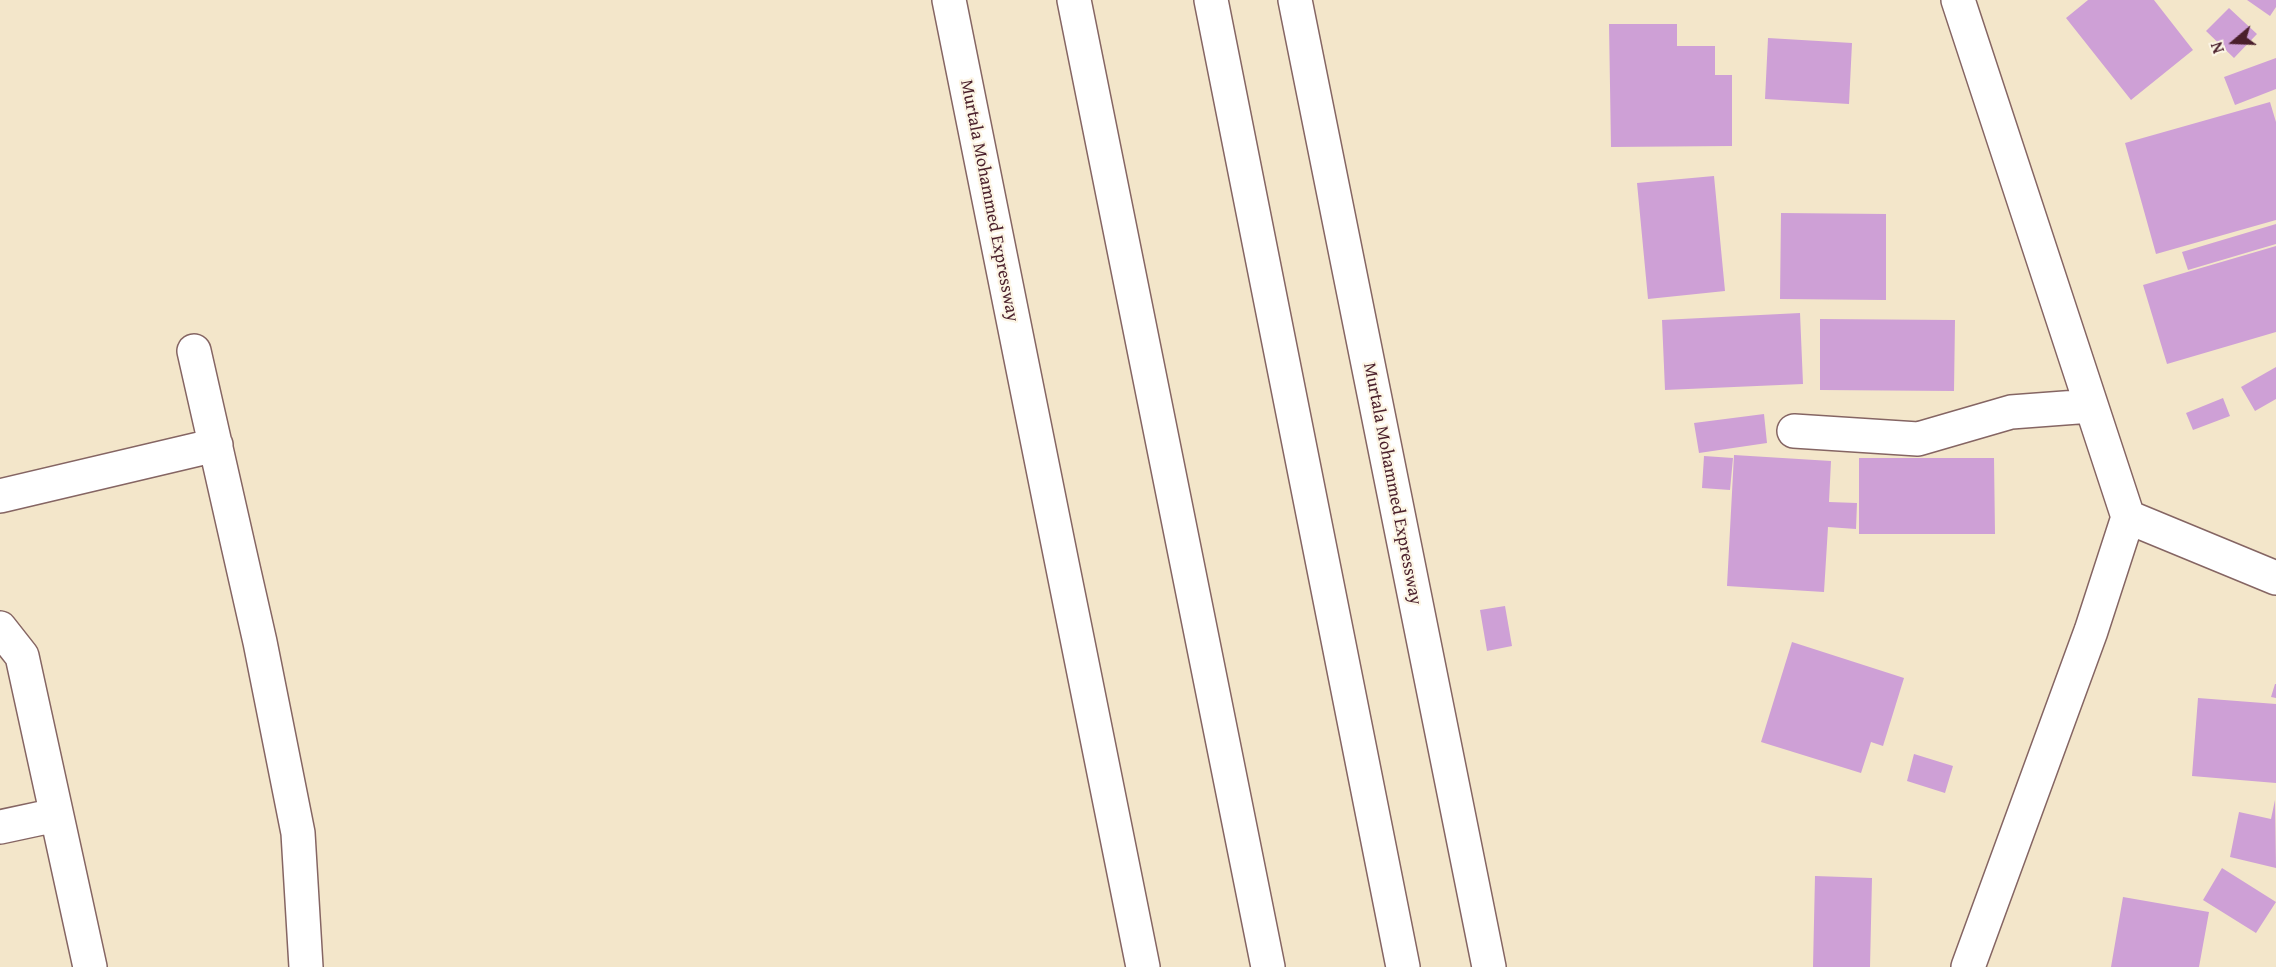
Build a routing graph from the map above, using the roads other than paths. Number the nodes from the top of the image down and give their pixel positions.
1 (949, 0) edge
2 (1074, 0) edge
3 (1211, 0) edge
4 (1294, 0) edge
5 (1958, 0) edge
6 (194, 351) dead end
7 (2091, 406) junction
8 (1794, 430) dead end
9 (216, 445) junction
10 (0, 496) edge
11 (2128, 517) junction
12 (2276, 578) edge
13 (0, 628) edge
14 (56, 815) junction
15 (0, 827) edge
16 (90, 967) edge
17 (306, 967) edge
18 (1143, 967) edge
19 (1268, 967) edge
20 (1403, 967) edge
21 (1489, 967) edge
22 (1968, 967) edge

1 - 18 main road, Murtala Mohammed Expressway
2 - 19 main road
3 - 20 main road
4 - 21 main road, Murtala Mohammed Expressway
5 - 7 main road
6 - 9 main road
7 - 8 main road
7 - 11 main road
9 - 10 main road
9 - 17 main road
11 - 12 main road
11 - 22 main road
13 - 14 main road
14 - 15 main road
14 - 16 main road

